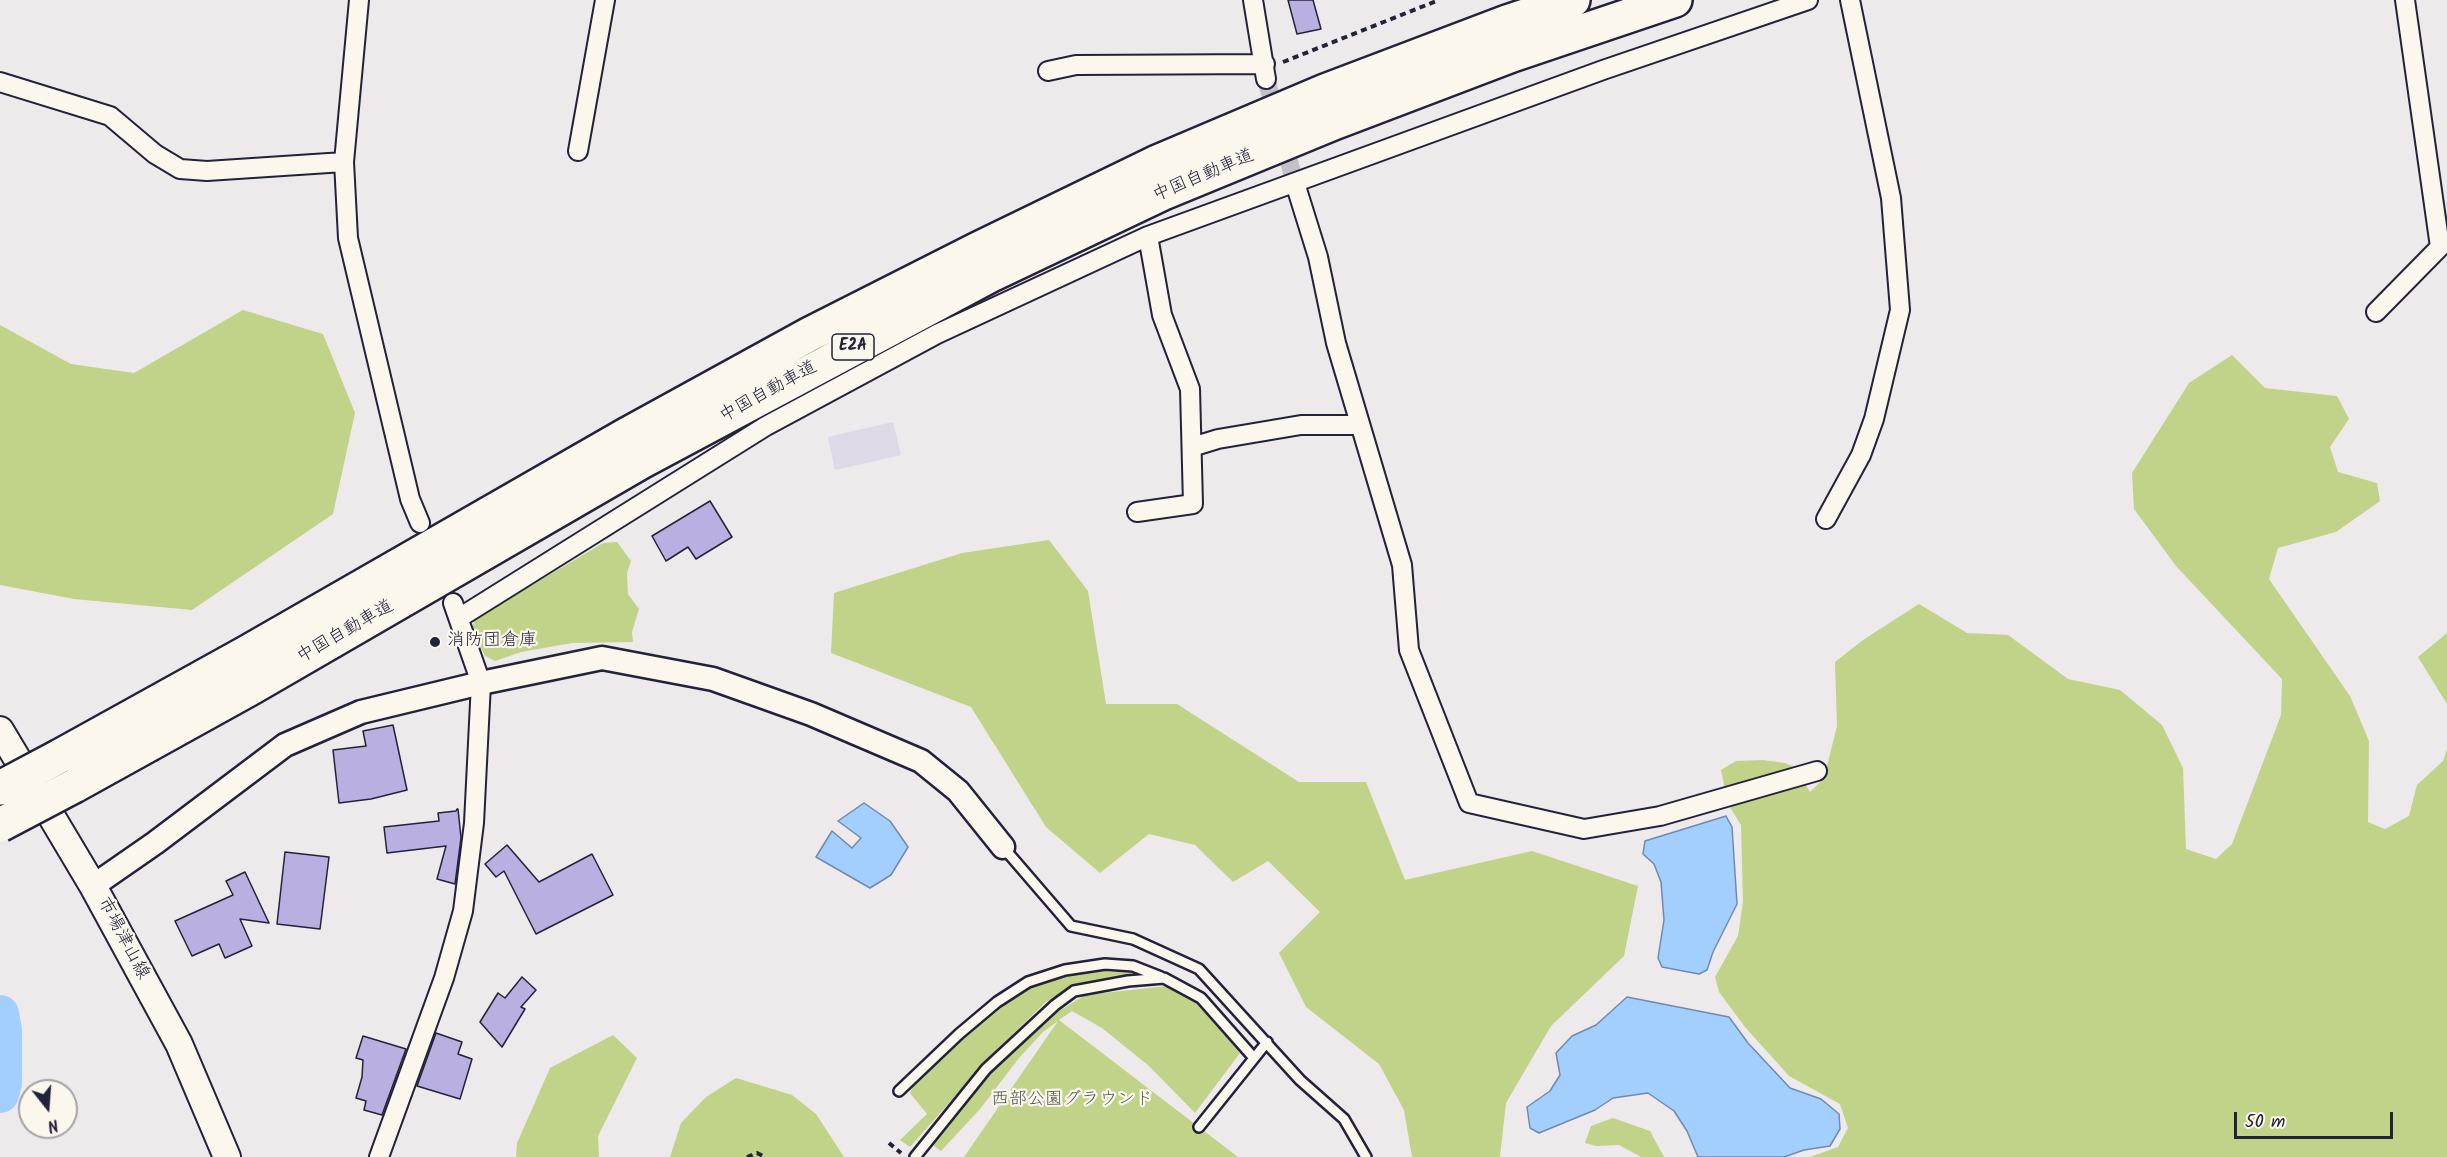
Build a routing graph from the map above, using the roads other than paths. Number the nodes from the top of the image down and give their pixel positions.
1 (359, 0) edge
2 (605, 0) edge
3 (1253, 0) edge
4 (1573, 0) edge
5 (1675, 0) edge
6 (1808, 0) edge
7 (1850, 0) edge
8 (2405, 0) edge
9 (1048, 71) dead end
10 (0, 82) edge
11 (578, 151) dead end
12 (344, 162) junction
13 (1295, 183) junction
14 (1148, 236) junction
15 (2376, 312) dead end
16 (1360, 425) junction
17 (1192, 447) junction
18 (1137, 512) dead end
19 (1826, 519) dead end
20 (420, 523) dead end
21 (481, 683) junction
22 (0, 730) edge
23 (1817, 771) dead end
24 (0, 789) edge
25 (0, 825) edge
26 (1002, 847) joint
27 (93, 885) junction
28 (1164, 978) junction
29 (1267, 1042) junction
30 (1254, 1058) junction
31 (899, 1091) dead end
32 (1199, 1127) dead end
33 (227, 1157) edge
34 (379, 1157) edge
35 (915, 1157) edge
36 (1366, 1157) edge

1 - 12 street
2 - 11 street
3 - 9 street
4 - 24 highway, 中国自動車道 / E2A, bridge
5 - 25 highway, 中国自動車道 / E2A, bridge
6 - 13 street
7 - 19 street
8 - 15 street
10 - 12 street
12 - 20 street
13 - 14 street
13 - 16 street
14 - 17 street
14 - 21 street
16 - 17 street
16 - 23 street
17 - 18 street
21 - 26 street
21 - 27 street
21 - 34 street
22 - 27 main road, 市場津山線
26 - 29 lane
27 - 33 main road, 市場津山線
28 - 30 lane
28 - 31 lane
28 - 35 lane
29 - 30 lane
29 - 36 lane
30 - 32 lane

